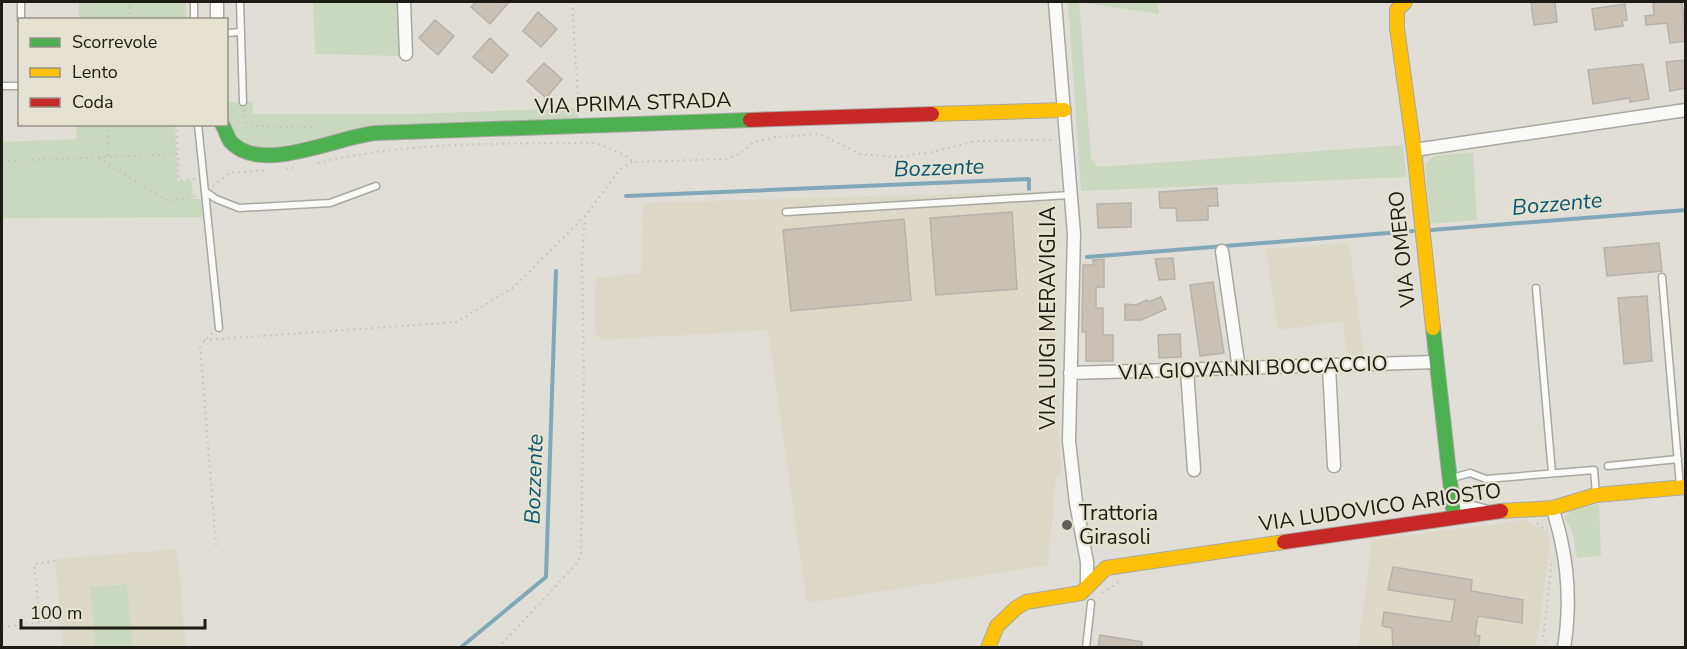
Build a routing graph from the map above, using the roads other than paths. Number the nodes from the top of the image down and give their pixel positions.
1 (21, 2) edge
2 (194, 2) edge
3 (217, 2) edge
4 (240, 2) edge
5 (404, 2) edge
6 (1055, 2) edge
7 (1402, 4) edge
8 (21, 18) edge
9 (194, 18) edge
10 (217, 18) edge
11 (241, 32) junction
12 (228, 33) edge
13 (406, 54) dead end
14 (18, 86) edge
15 (2, 87) edge
16 (243, 102) road end
17 (1064, 110) junction
18 (1686, 110) edge
19 (198, 126) edge
20 (223, 126) edge
21 (1414, 150) junction
22 (376, 186) dead end
23 (206, 192) junction
24 (1070, 195) junction
25 (786, 212) dead end
26 (1222, 251) dead end
27 (1662, 277) dead end
28 (1536, 288) dead end
29 (219, 328) road end
30 (1436, 362) junction
31 (1329, 366) junction
32 (1239, 369) junction
33 (1187, 370) junction
34 (1070, 373) junction
35 (1678, 459) junction
36 (1334, 466) dead end
37 (1608, 466) dead end
38 (1194, 470) dead end
39 (1552, 473) junction
40 (1449, 484) junction
41 (1683, 487) edge
42 (1596, 495) junction
43 (1553, 508) junction
44 (1492, 512) junction
45 (1454, 517) junction
46 (1087, 562) junction
47 (1106, 568) junction
48 (1087, 587) junction
49 (1091, 603) dead end
50 (988, 648) edge
51 (1086, 648) edge
52 (1564, 648) edge

1 - 8 lane
2 - 9 lane
3 - 10 street
4 - 11 lane
5 - 13 street
6 - 17 street, VIA LUIGI MERAVIGLIA
7 - 21 street, VIA OMERO
11 - 12 lane
11 - 16 lane
14 - 15 lane
17 - 20 street, VIA PRIMA STRADA
17 - 24 street, VIA LUIGI MERAVIGLIA
18 - 21 street
19 - 23 lane
21 - 30 street, VIA OMERO
22 - 23 lane
23 - 29 lane
24 - 25 lane
24 - 34 street, VIA LUIGI MERAVIGLIA
26 - 32 street
27 - 35 lane
28 - 39 lane
30 - 31 street, VIA GIOVANNI BOCCACCIO
30 - 40 street, VIA OMERO
31 - 32 street, VIA GIOVANNI BOCCACCIO
31 - 36 street
32 - 33 street, VIA GIOVANNI BOCCACCIO
33 - 34 street, VIA GIOVANNI BOCCACCIO
33 - 38 street
34 - 46 street, VIA LUIGI MERAVIGLIA
35 - 37 lane
35 - 41 lane
39 - 40 lane
39 - 42 lane
40 - 44 street
40 - 45 street, VIA OMERO
41 - 42 street, VIA LUDOVICO ARIOSTO
42 - 43 street, VIA LUDOVICO ARIOSTO
43 - 44 street, VIA LUDOVICO ARIOSTO
43 - 52 street
44 - 45 street, VIA LUDOVICO ARIOSTO
45 - 47 street, VIA LUDOVICO ARIOSTO
46 - 47 street
46 - 48 street, VIA LUIGI MERAVIGLIA
47 - 48 street
48 - 50 street
49 - 51 lane

